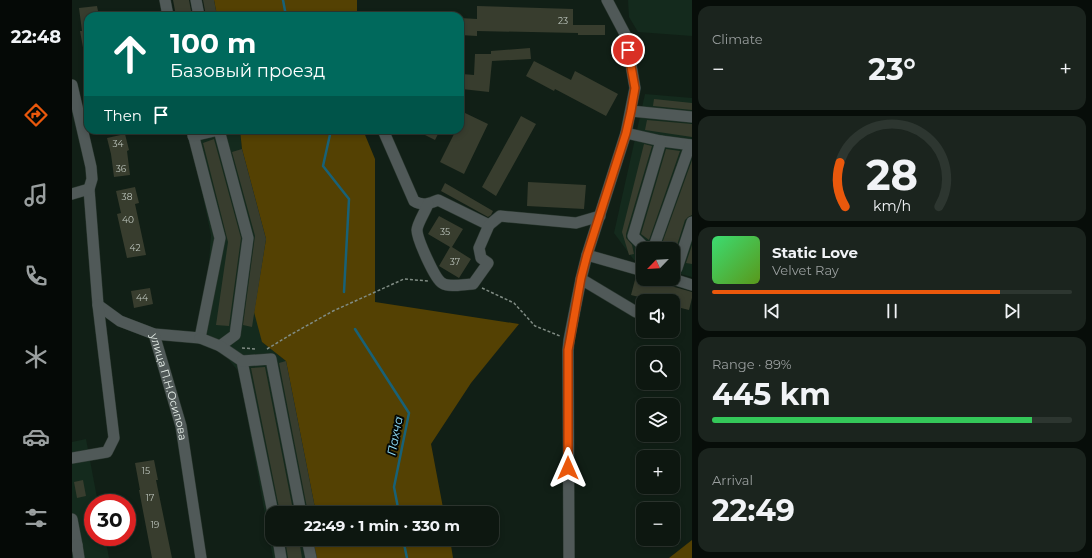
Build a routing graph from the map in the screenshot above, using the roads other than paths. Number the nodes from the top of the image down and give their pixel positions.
1 (165, 0) edge
2 (196, 0) edge
3 (607, 0) edge
4 (167, 12) edge
5 (198, 12) edge
6 (72, 85) edge
7 (631, 111) junction
8 (692, 116) edge
9 (626, 133) junction
10 (193, 134) edge
11 (220, 134) edge
12 (385, 134) edge
13 (661, 141) junction
14 (691, 145) edge
15 (89, 189) junction
16 (72, 194) edge
17 (428, 204) junction
18 (600, 216) junction
19 (692, 222) edge
20 (489, 225) junction
21 (639, 242) edge
22 (656, 242) edge
23 (587, 255) junction
24 (680, 259) edge
25 (636, 268) edge
26 (581, 278) junction
27 (680, 281) edge
28 (692, 284) edge
29 (98, 305) junction
30 (636, 312) dead end
31 (154, 334) junction
32 (200, 338) junction
33 (220, 346) junction
34 (242, 361) junction
35 (72, 458) edge
36 (272, 506) edge
37 (300, 506) edge
38 (72, 519) edge
39 (74, 546) edge
40 (279, 546) edge
41 (308, 546) edge
42 (79, 558) edge
43 (201, 558) edge
44 (281, 558) edge
45 (311, 558) edge
46 (569, 558) edge

1 - 4 street
2 - 5 street
3 - 7 street
6 - 15 street
7 - 8 street
7 - 9 street
9 - 13 street
9 - 18 street
10 - 32 street
11 - 33 street
12 - 17 street
13 - 14 street
13 - 21 street
14 - 22 street
15 - 16 street
15 - 29 street
17 - 20 street
17 - 20 street
18 - 20 street
18 - 23 street
19 - 24 street
23 - 25 street
23 - 26 street
26 - 30 street
26 - 46 street
27 - 28 street
29 - 31 street, улица П.Н.Осипова
29 - 35 street
31 - 32 street
31 - 43 street, улица П.Н.Осипова
32 - 33 street
33 - 34 street
34 - 36 street
34 - 37 street
38 - 39 street
39 - 42 street
40 - 44 street
41 - 45 street

